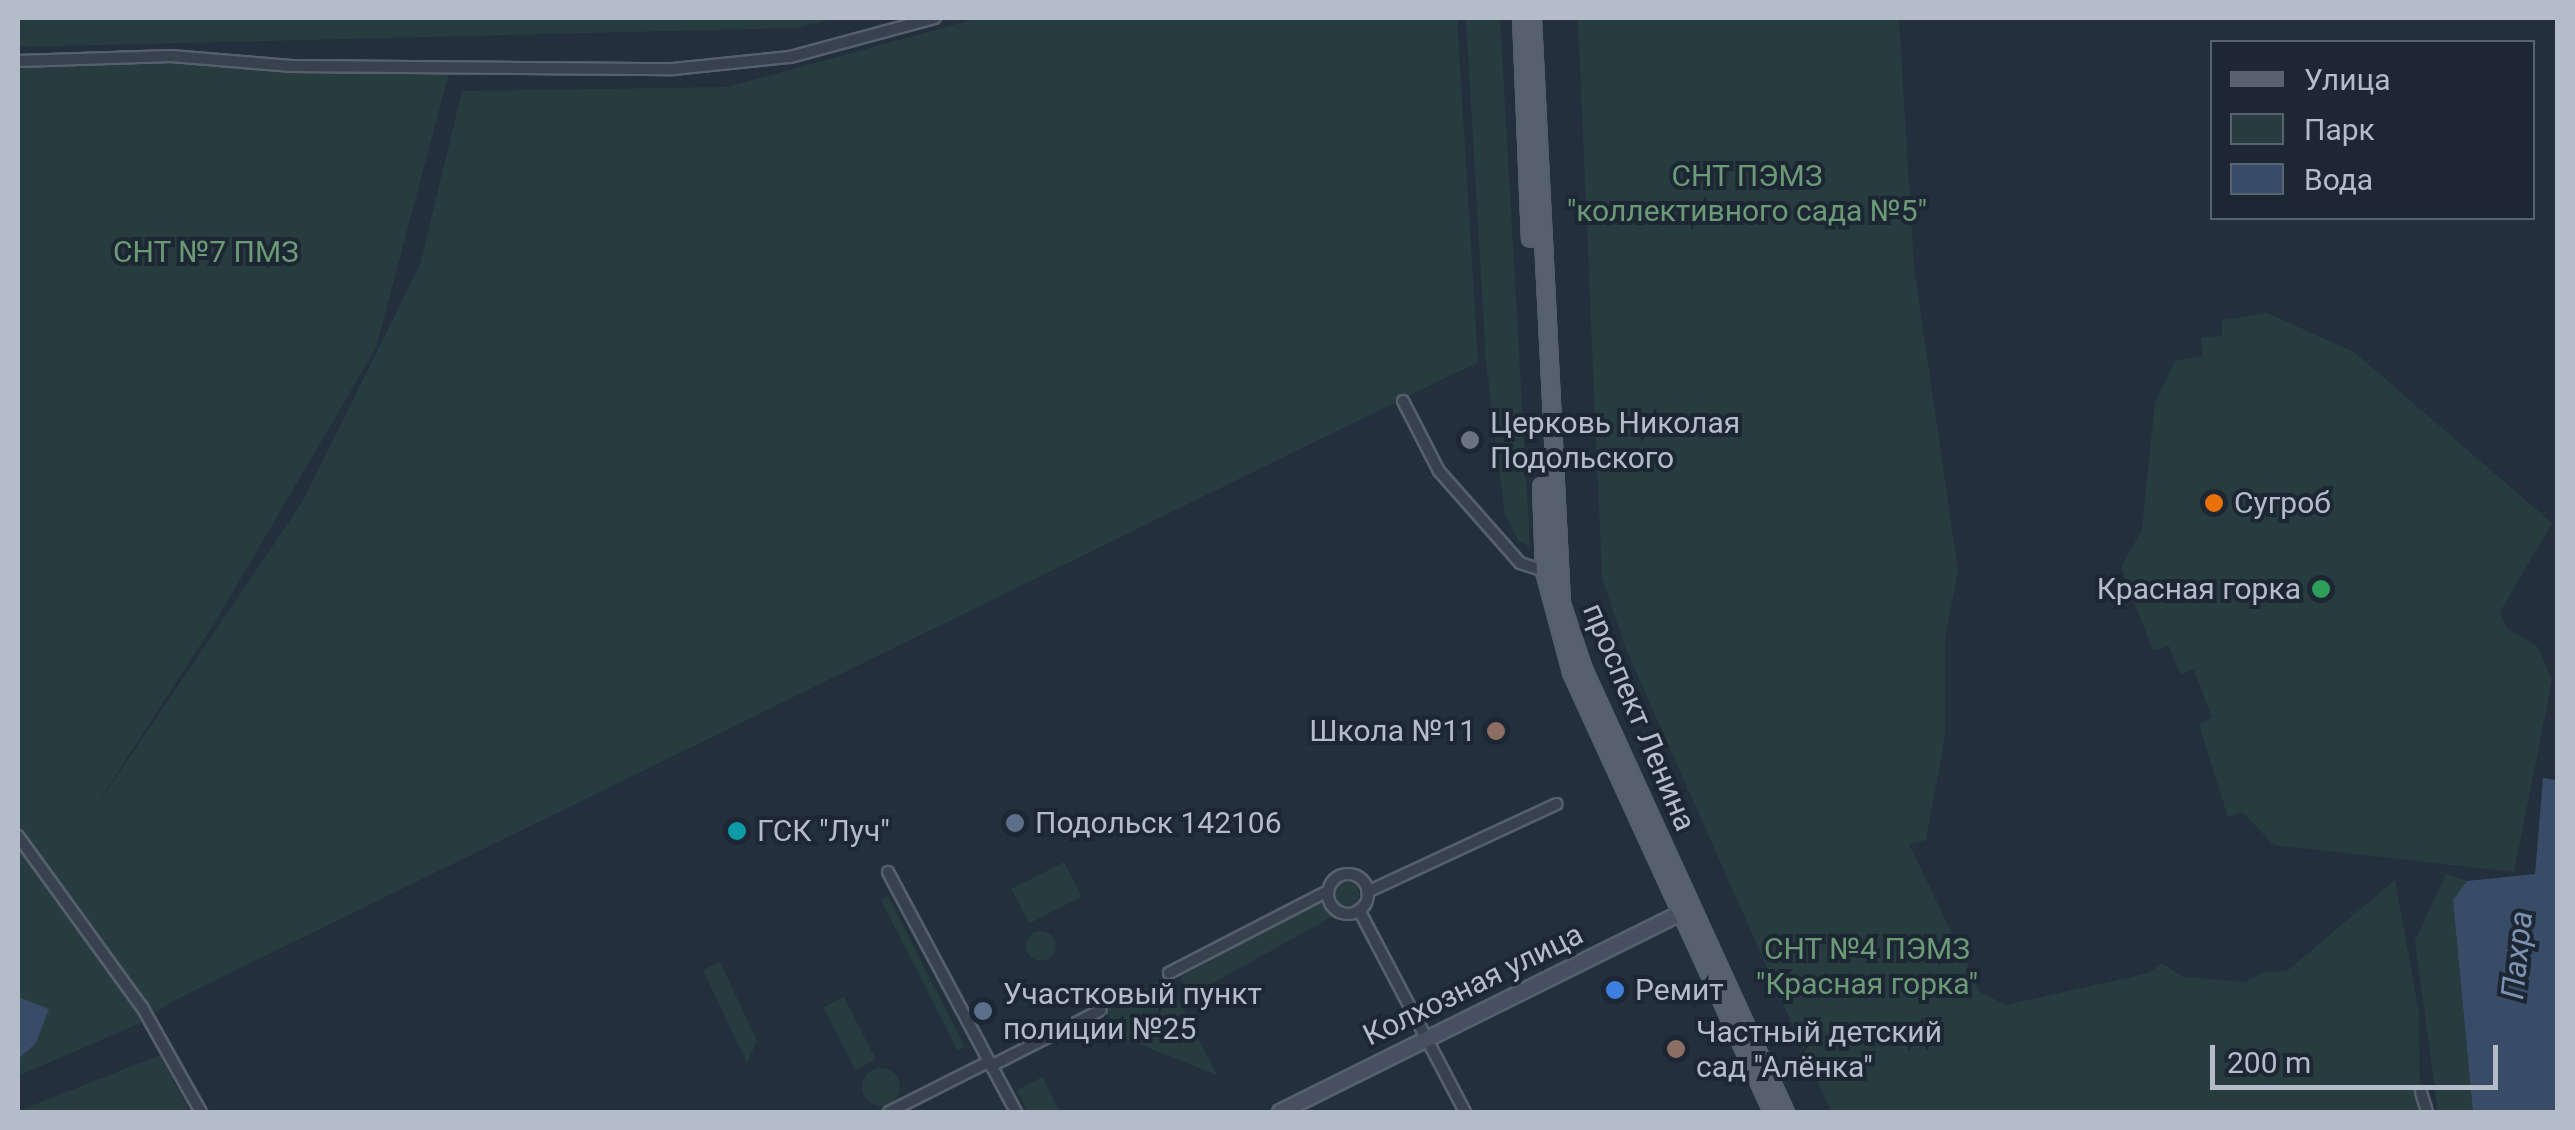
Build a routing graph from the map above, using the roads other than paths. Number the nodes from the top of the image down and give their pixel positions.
1 (935, 18) edge
2 (1521, 18) edge
3 (1532, 18) edge
4 (18, 61) edge
5 (1403, 402) dead end
6 (1544, 570) junction
7 (1557, 804) dead end
8 (18, 836) edge
9 (888, 872) dead end
10 (1328, 892) junction
11 (1368, 892) junction
12 (1359, 910) junction
13 (1686, 911) junction
14 (1169, 973) dead end
15 (1102, 1010) dead end
16 (1426, 1038) junction
17 (989, 1064) junction
18 (2421, 1092) dead end
19 (201, 1112) edge
20 (889, 1112) edge
21 (1016, 1112) edge
22 (1280, 1112) edge
23 (1464, 1112) edge
24 (1772, 1112) edge
25 (1786, 1112) edge
26 (2427, 1112) edge

1 - 4 street
2 - 6 main road, проспект Ленина
3 - 13 main road, проспект Ленина
5 - 6 street
6 - 13 main road, проспект Ленина
7 - 11 street
8 - 19 street
9 - 17 street
10 - 11 street
10 - 12 street
10 - 14 street
11 - 12 street
12 - 16 street
13 - 16 street, Колхозная улица
13 - 24 main road, проспект Ленина
13 - 25 main road, проспект Ленина
15 - 17 street
16 - 22 street, Колхозная улица
16 - 23 street
17 - 20 street
17 - 21 street
18 - 26 street

